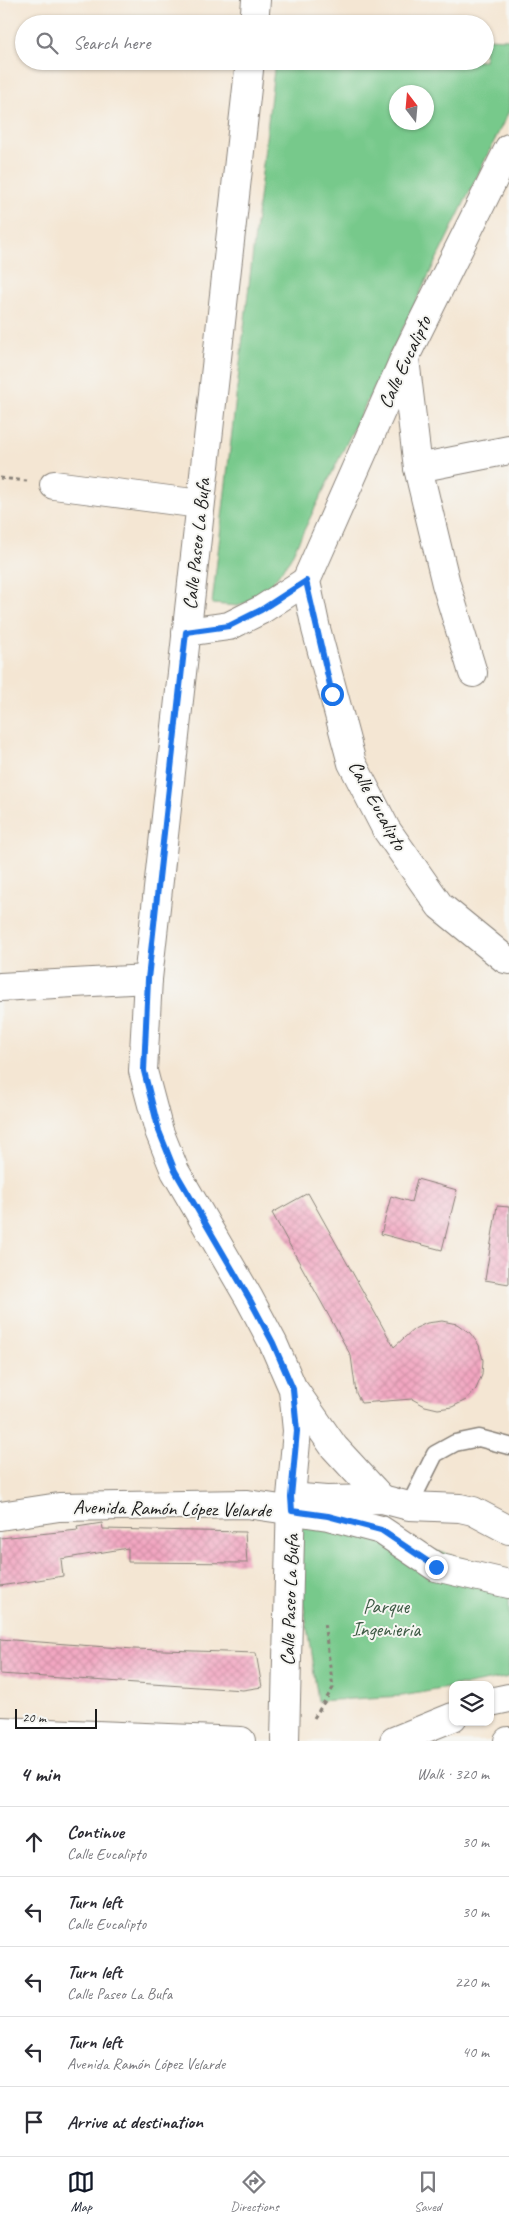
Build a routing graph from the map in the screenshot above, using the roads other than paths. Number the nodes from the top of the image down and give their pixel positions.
1 (256, 0) edge
2 (255, 15) edge
3 (249, 70) edge
4 (509, 148) edge
5 (405, 357) junction
6 (509, 450) edge
7 (418, 468) junction
8 (54, 485) dead end
9 (200, 504) junction
10 (306, 581) junction
11 (186, 632) junction
12 (473, 673) dead end
13 (509, 960) edge
14 (148, 979) junction
15 (0, 987) edge
16 (293, 1389) junction
17 (509, 1446) edge
18 (382, 1499) junction
19 (0, 1503) edge
20 (292, 1504) junction
21 (409, 1506) junction
22 (0, 1516) edge
23 (509, 1530) edge
24 (509, 1584) edge
25 (449, 1719) edge
26 (0, 1731) edge
27 (241, 1741) edge
28 (285, 1741) edge
29 (394, 1741) edge

1 - 2 street
3 - 9 street, Calle Paseo La Bufa
4 - 5 street, Calle Eucalipto
5 - 7 street
5 - 10 street, Calle Eucalipto
6 - 7 street
7 - 12 street
8 - 9 street
9 - 11 street, Calle Paseo La Bufa
10 - 11 street
10 - 13 street, Calle Eucalipto
11 - 14 street, Calle Paseo La Bufa
14 - 15 street
14 - 16 street, Calle Paseo La Bufa
16 - 18 street
16 - 20 street, Calle Paseo La Bufa
17 - 21 lane
18 - 20 street, Avenida Ramón López Velarde
18 - 21 street, Avenida Ramón López Velarde
19 - 20 street, Avenida Ramón López Velarde
20 - 22 street, Avenida Ramón López Velarde
20 - 24 street, Avenida Ramón López Velarde
20 - 28 street, Calle Paseo La Bufa
21 - 23 street, Avenida Ramón López Velarde
25 - 29 street
26 - 27 street

